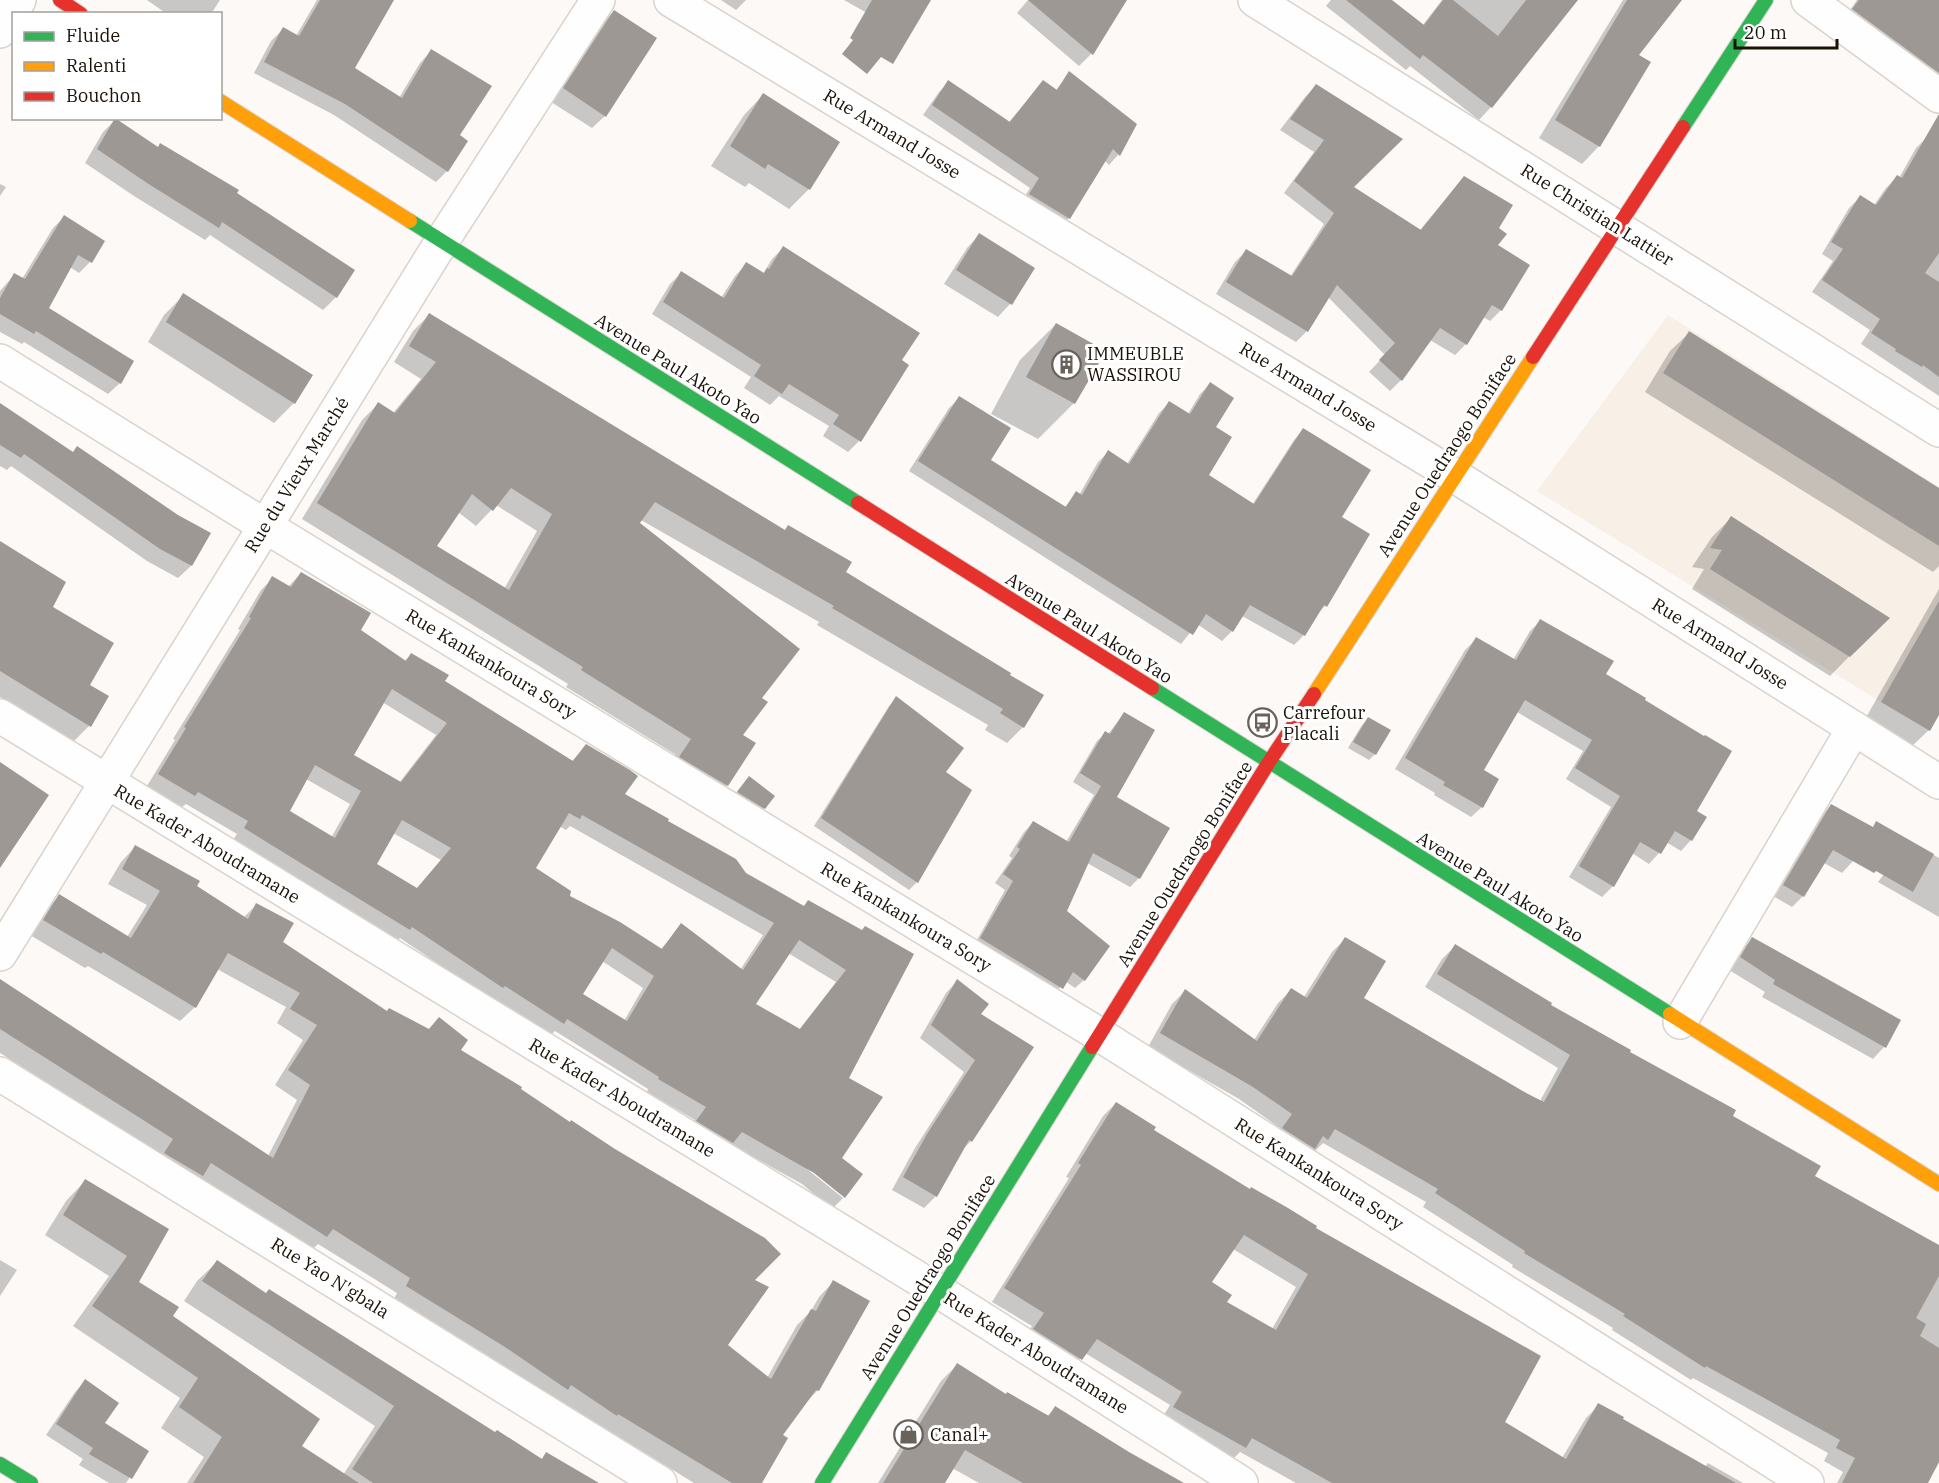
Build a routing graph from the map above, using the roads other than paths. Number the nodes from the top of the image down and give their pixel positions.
1 (19, 0) edge
2 (60, 0) edge
3 (598, 0) edge
4 (671, 0) edge
5 (1255, 0) edge
6 (1766, 0) edge
7 (1808, 0) edge
8 (78, 12) edge
9 (0, 31) edge
10 (1939, 96) edge
11 (222, 102) edge
12 (1616, 228) junction
13 (442, 241) junction
14 (0, 361) edge
15 (1939, 430) edge
16 (1455, 476) junction
17 (265, 526) junction
18 (0, 716) edge
19 (1854, 728) junction
20 (1269, 762) junction
21 (1939, 782) edge
22 (106, 783) junction
23 (0, 954) edge
24 (1680, 1022) junction
25 (1100, 1035) junction
26 (0, 1074) edge
27 (1939, 1184) edge
28 (940, 1292) junction
29 (0, 1464) edge
30 (31, 1483) edge
31 (660, 1483) edge
32 (822, 1483) edge
33 (1241, 1483) edge
34 (1807, 1483) edge

1 - 9 street
2 - 8 street
3 - 13 street, Rue du Vieux Marché
4 - 16 street, Rue Armand Josse
5 - 12 street, Rue Christian Lattier
6 - 12 street, Avenue Ouedraogo Boniface
7 - 10 street
11 - 13 street, Avenue Paul Akoto Yao
12 - 15 street, Rue Christian Lattier
12 - 16 street, Avenue Ouedraogo Boniface
13 - 17 street, Rue du Vieux Marché
13 - 20 street, Avenue Paul Akoto Yao
14 - 17 street, Rue Kankankoura Sory
16 - 19 street, Rue Armand Josse
16 - 20 street, Avenue Ouedraogo Boniface
17 - 22 street, Rue du Vieux Marché
17 - 25 street, Rue Kankankoura Sory
18 - 22 street, Rue Kader Aboudramane
19 - 21 street, Rue Armand Josse
19 - 24 street
20 - 24 street, Avenue Paul Akoto Yao
20 - 25 street, Avenue Ouedraogo Boniface
22 - 23 street, Rue du Vieux Marché
22 - 28 street, Rue Kader Aboudramane
24 - 27 street, Avenue Paul Akoto Yao
25 - 28 street, Avenue Ouedraogo Boniface
25 - 34 street, Rue Kankankoura Sory
26 - 31 street, Rue Yao N'gbala
28 - 32 street, Avenue Ouedraogo Boniface
28 - 33 street, Rue Kader Aboudramane
29 - 30 street

